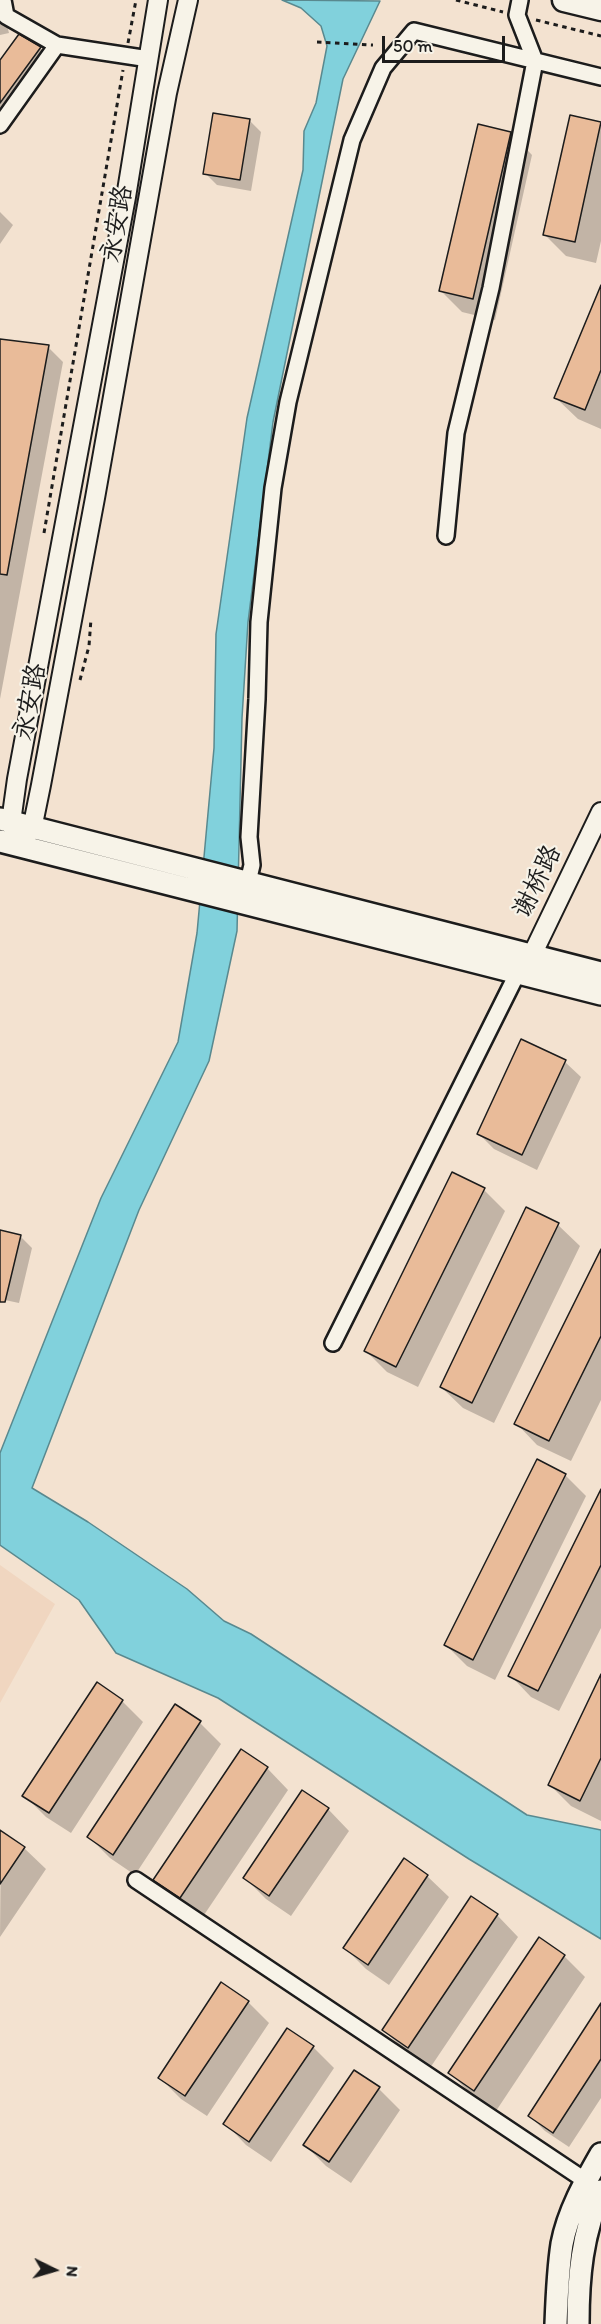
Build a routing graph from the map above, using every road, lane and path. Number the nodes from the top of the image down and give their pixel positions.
1 (3, 0) edge
2 (136, 0) edge
3 (159, 0) edge
4 (188, 0) edge
5 (520, 0) edge
6 (564, 0) edge
7 (601, 9) edge
8 (3, 19) edge
9 (317, 42) dead end
10 (57, 45) junction
11 (373, 45) dead end
12 (126, 54) junction
13 (149, 58) junction
14 (535, 61) junction
15 (601, 77) edge
16 (0, 125) edge
17 (126, 197) junction
18 (148, 201) junction
19 (446, 536) dead end
20 (43, 539) dead end
21 (601, 812) edge
22 (32, 829) junction
23 (7, 832) edge
24 (195, 879) junction
25 (246, 892) junction
26 (532, 955) junction
27 (518, 972) junction
28 (601, 973) edge
29 (601, 994) edge
30 (333, 1343) dead end
31 (136, 1880) dead end
32 (601, 2154) edge
33 (593, 2186) edge
34 (556, 2324) edge
35 (578, 2324) edge

1 - 8 street
2 - 12 path
3 - 13 street, 永安路
4 - 18 street, 永安路
5 - 14 street
6 - 7 main road
8 - 10 street
9 - 11 path
10 - 12 street
10 - 16 street
12 - 13 street
12 - 20 path
13 - 17 street, 永安路
14 - 15 street
14 - 19 street
14 - 25 street
17 - 18 street
17 - 23 street, 永安路
18 - 22 street, 永安路
21 - 26 street, 谢桥路
22 - 23 main road
22 - 24 main road
23 - 24 main road
24 - 25 main road
25 - 26 main road
25 - 27 main road
26 - 27 street, 谢桥路
26 - 28 main road
27 - 29 main road
27 - 30 street
31 - 33 street
32 - 33 main road
33 - 34 main road
33 - 35 main road

